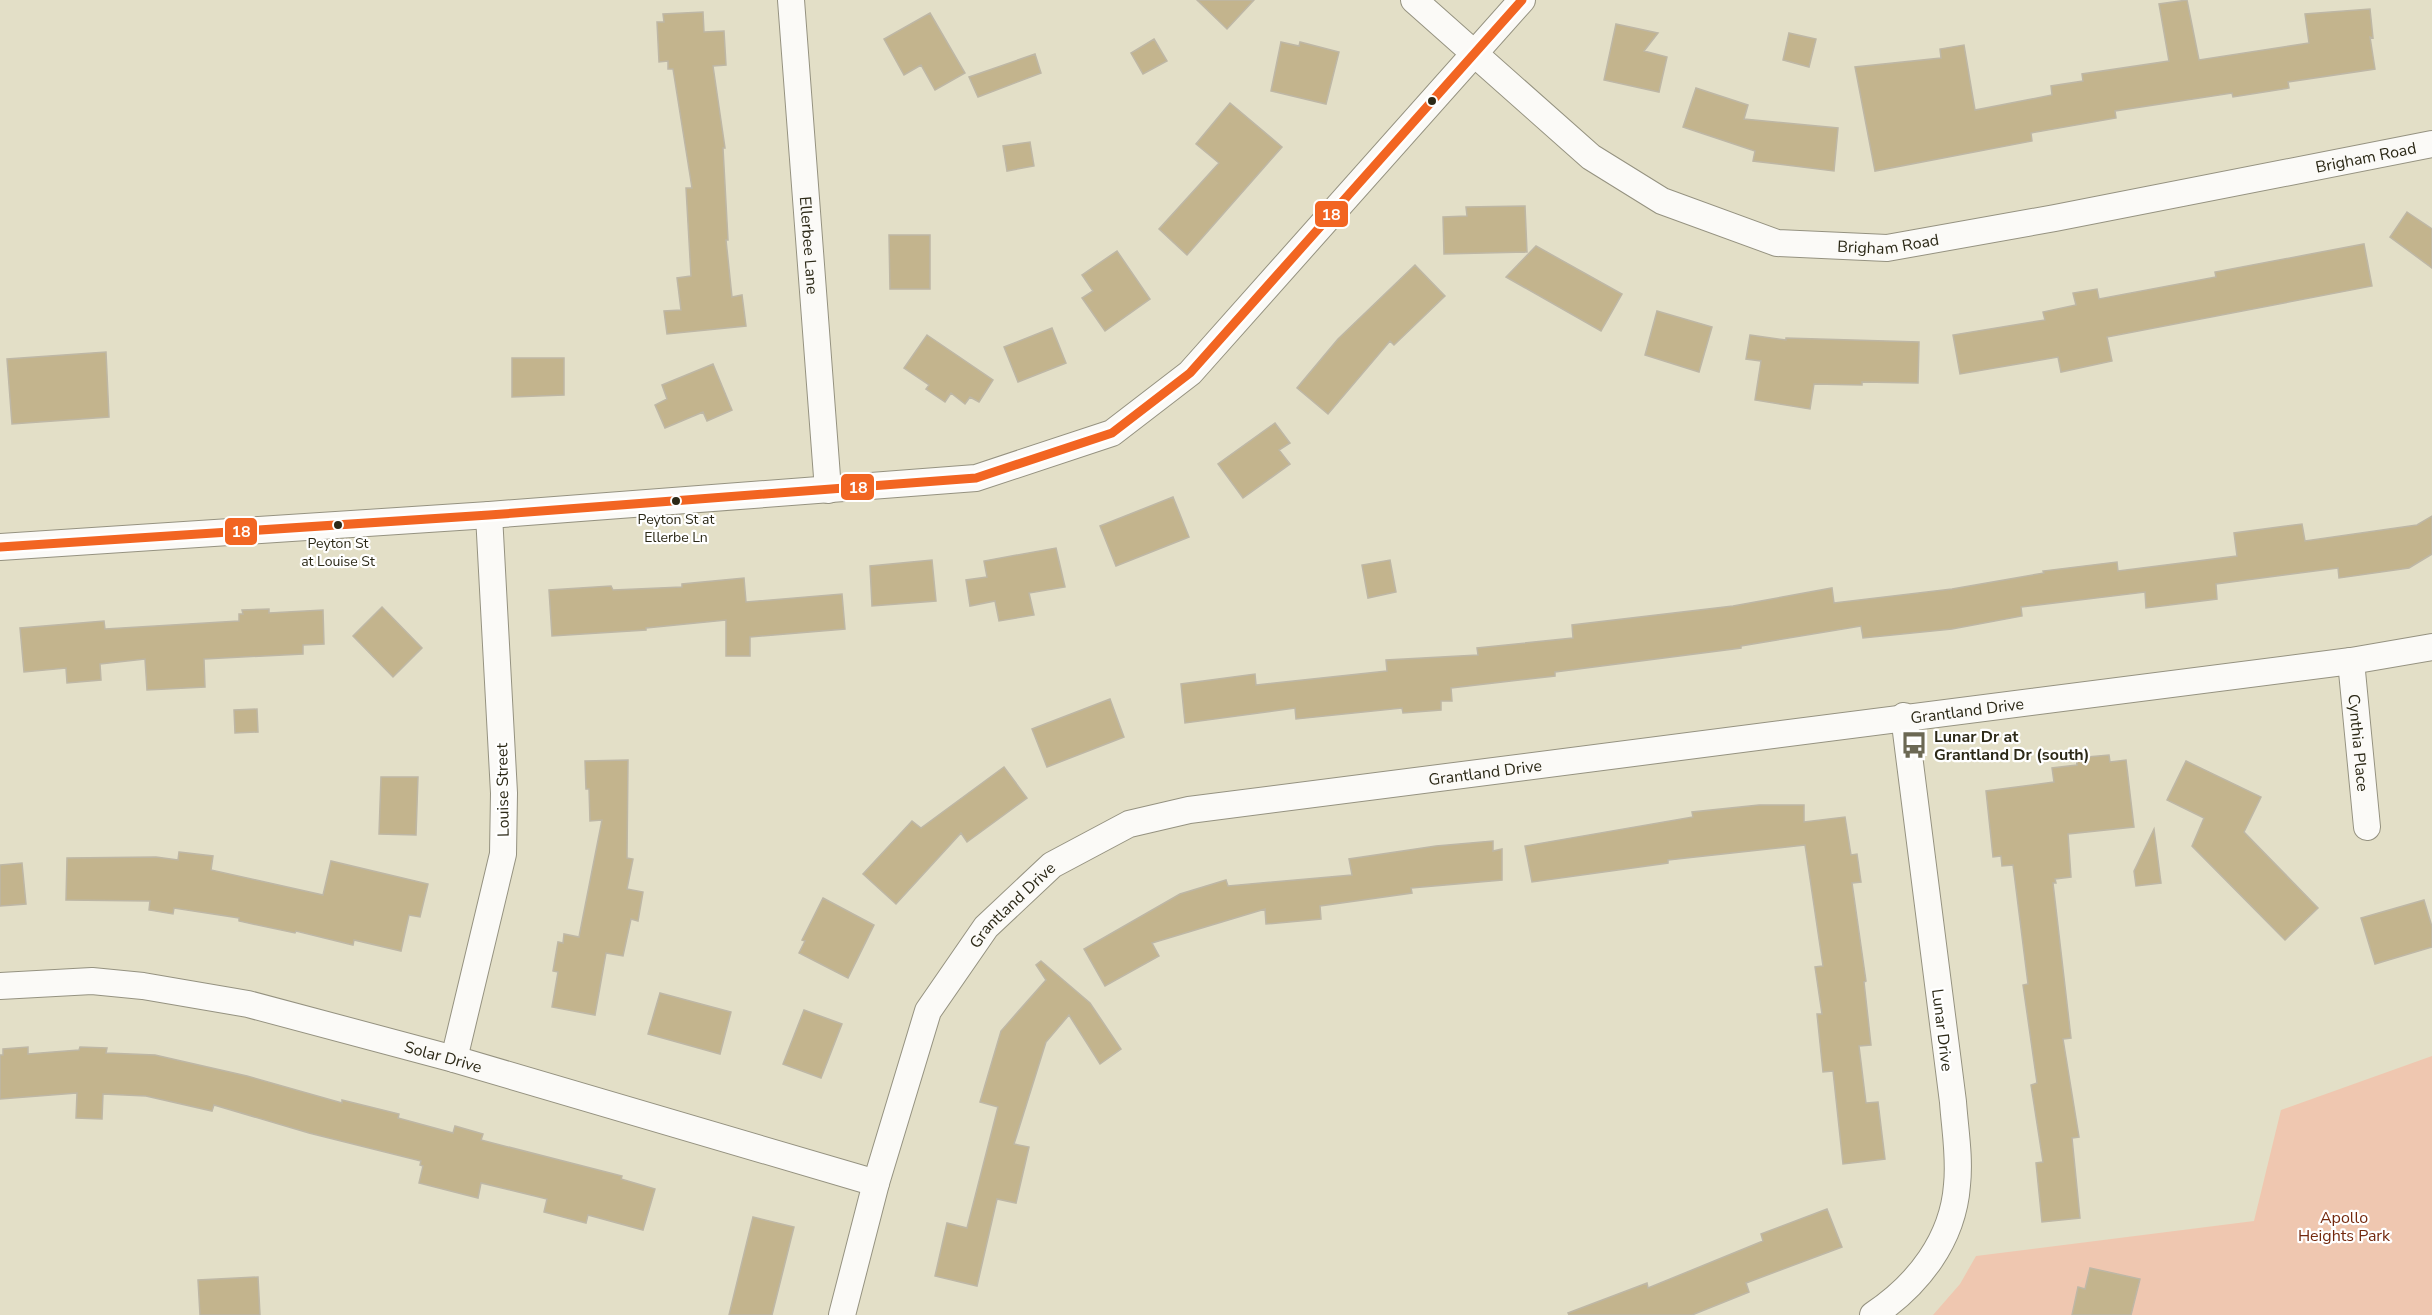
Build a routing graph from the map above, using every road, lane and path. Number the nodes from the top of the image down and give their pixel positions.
1 (791, 0) edge
2 (1414, 0) edge
3 (1522, 0) edge
4 (1476, 53) junction
5 (2432, 144) edge
6 (828, 490) junction
7 (489, 515) junction
8 (0, 547) edge
9 (2432, 647) edge
10 (2350, 661) junction
11 (1904, 717) junction
12 (2367, 827) dead end
13 (0, 986) edge
14 (454, 1059) junction
15 (876, 1183) junction
16 (842, 1315) edge
17 (1873, 1315) edge

1 - 6 street, Ellerbee Lane
2 - 4 street, Brigham Road
3 - 4 street
4 - 5 street, Brigham Road
4 - 6 street
6 - 7 street
7 - 8 street
7 - 14 street, Louise Street
9 - 10 street, Grantland Drive
10 - 11 street, Grantland Drive
10 - 12 street, Cynthia Place
11 - 15 street, Grantland Drive
11 - 17 street, Lunar Drive
13 - 14 street, Solar Drive
14 - 15 street, Solar Drive
15 - 16 street, Grantland Drive

